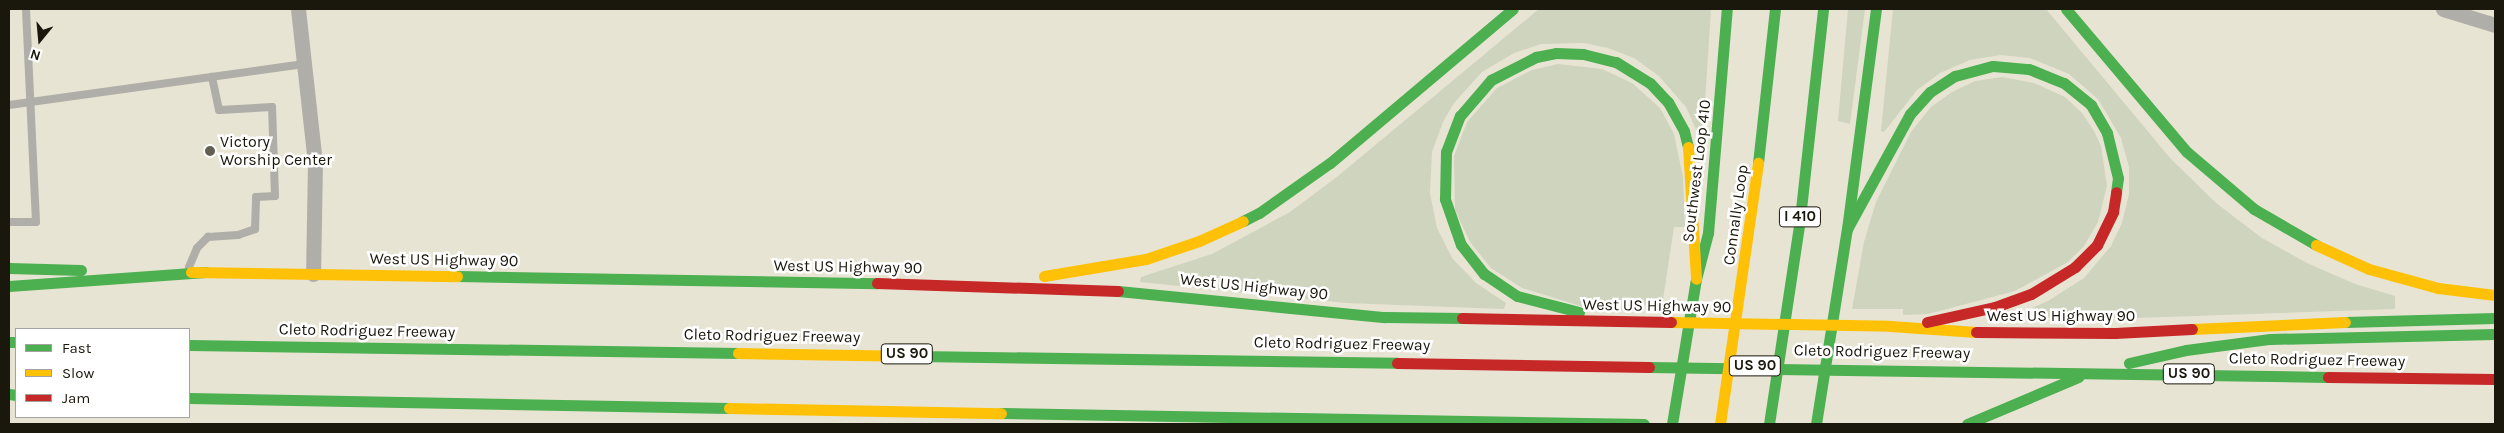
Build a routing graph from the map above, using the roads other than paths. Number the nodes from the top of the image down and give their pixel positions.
1 (26, 9) edge
2 (298, 9) edge
3 (1513, 9) edge
4 (1726, 9) edge
5 (1775, 9) edge
6 (1823, 9) edge
7 (1876, 9) edge
8 (2066, 9) edge
9 (2443, 9) edge
10 (2495, 25) edge
11 (304, 64) junction
12 (212, 77) junction
13 (30, 102) junction
14 (9, 105) edge
15 (9, 222) edge
16 (1848, 229) junction
17 (9, 268) edge
18 (188, 272) junction
19 (206, 272) junction
20 (314, 274) junction
21 (1696, 278) junction
22 (1005, 285) junction
23 (9, 286) edge
24 (2495, 295) edge
25 (2495, 318) edge
26 (1609, 322) junction
27 (1913, 327) junction
28 (2495, 334) edge
29 (190, 345) edge
30 (2495, 379) edge
31 (190, 398) edge
32 (1615, 424) edge
33 (1644, 424) edge
34 (1672, 424) edge
35 (1720, 424) edge
36 (1769, 424) edge
37 (1816, 424) edge
38 (1966, 424) edge

1 - 13 lane
2 - 11 street
3 - 22 main road
4 - 21 main road, Southwest Loop 410
5 - 35 main road, Connally Loop
6 - 36 main road, I 410
7 - 16 main road
8 - 24 main road
9 - 10 street
11 - 12 lane
11 - 20 street
12 - 13 lane
12 - 18 lane
13 - 14 lane
13 - 15 lane
16 - 27 main road
16 - 37 main road
17 - 18 main road, West US Highway 90
18 - 19 main road, West US Highway 90
19 - 20 main road, West US Highway 90
19 - 23 main road
20 - 22 main road, West US Highway 90
21 - 26 main road
21 - 34 main road, Southwest Loop 410
22 - 26 main road, West US Highway 90
25 - 27 main road, West US Highway 90
26 - 27 main road, West US Highway 90
28 - 38 main road
29 - 30 main road, Cleto Rodriguez Freeway / US 90
31 - 32 main road
32 - 33 main road

